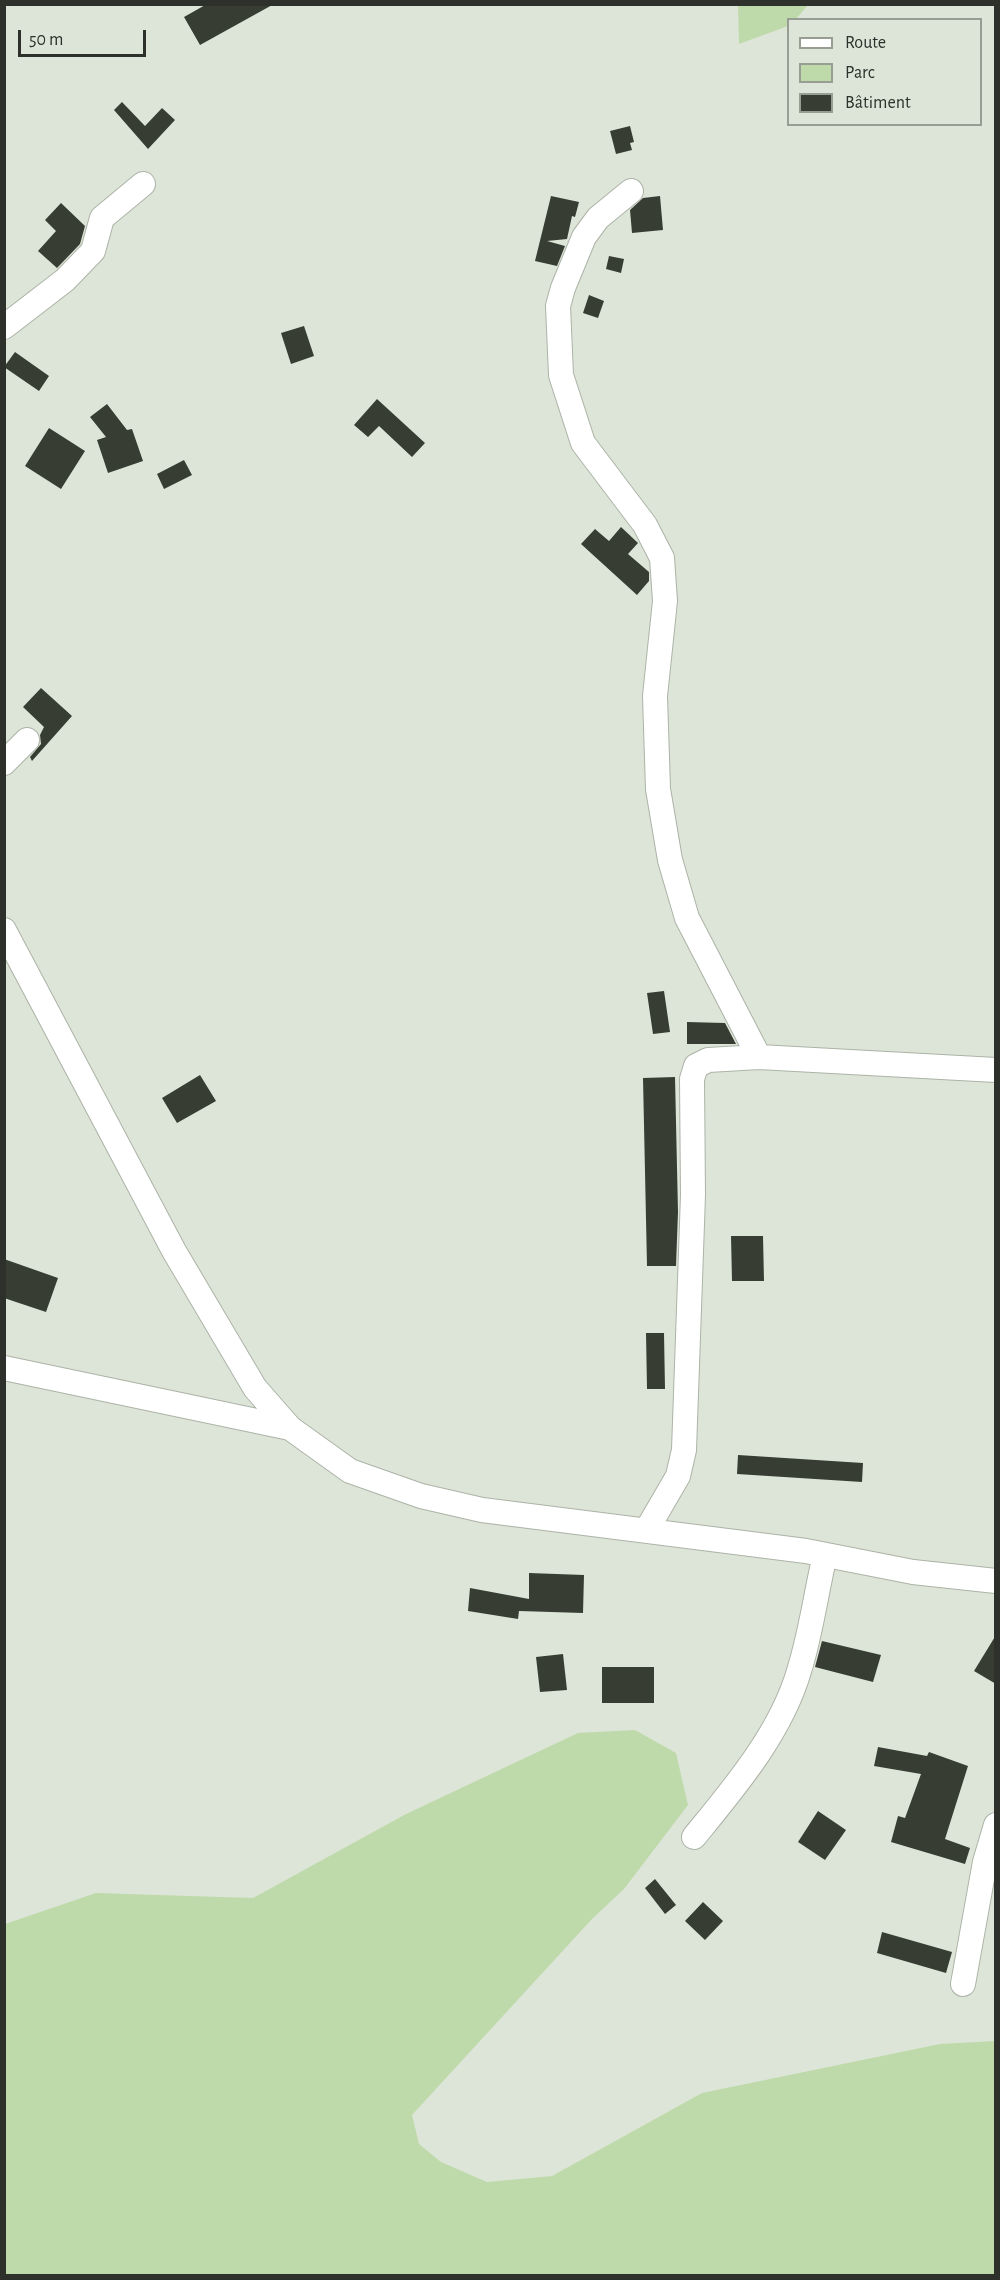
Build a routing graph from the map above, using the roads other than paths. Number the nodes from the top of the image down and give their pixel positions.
1 (143, 184) dead end
2 (631, 192) dead end
3 (4, 327) edge
4 (27, 740) dead end
5 (4, 763) edge
6 (4, 930) edge
7 (759, 1057) junction
8 (996, 1070) edge
9 (4, 1368) edge
10 (290, 1428) junction
11 (646, 1531) junction
12 (825, 1555) junction
13 (996, 1581) edge
14 (996, 1826) edge
15 (694, 1837) dead end
16 (963, 1984) dead end

1 - 3 street
2 - 7 street
4 - 5 street
6 - 10 street
7 - 8 street
7 - 11 street
9 - 10 street
10 - 11 street
11 - 12 street
12 - 13 street
12 - 15 street
14 - 16 street

